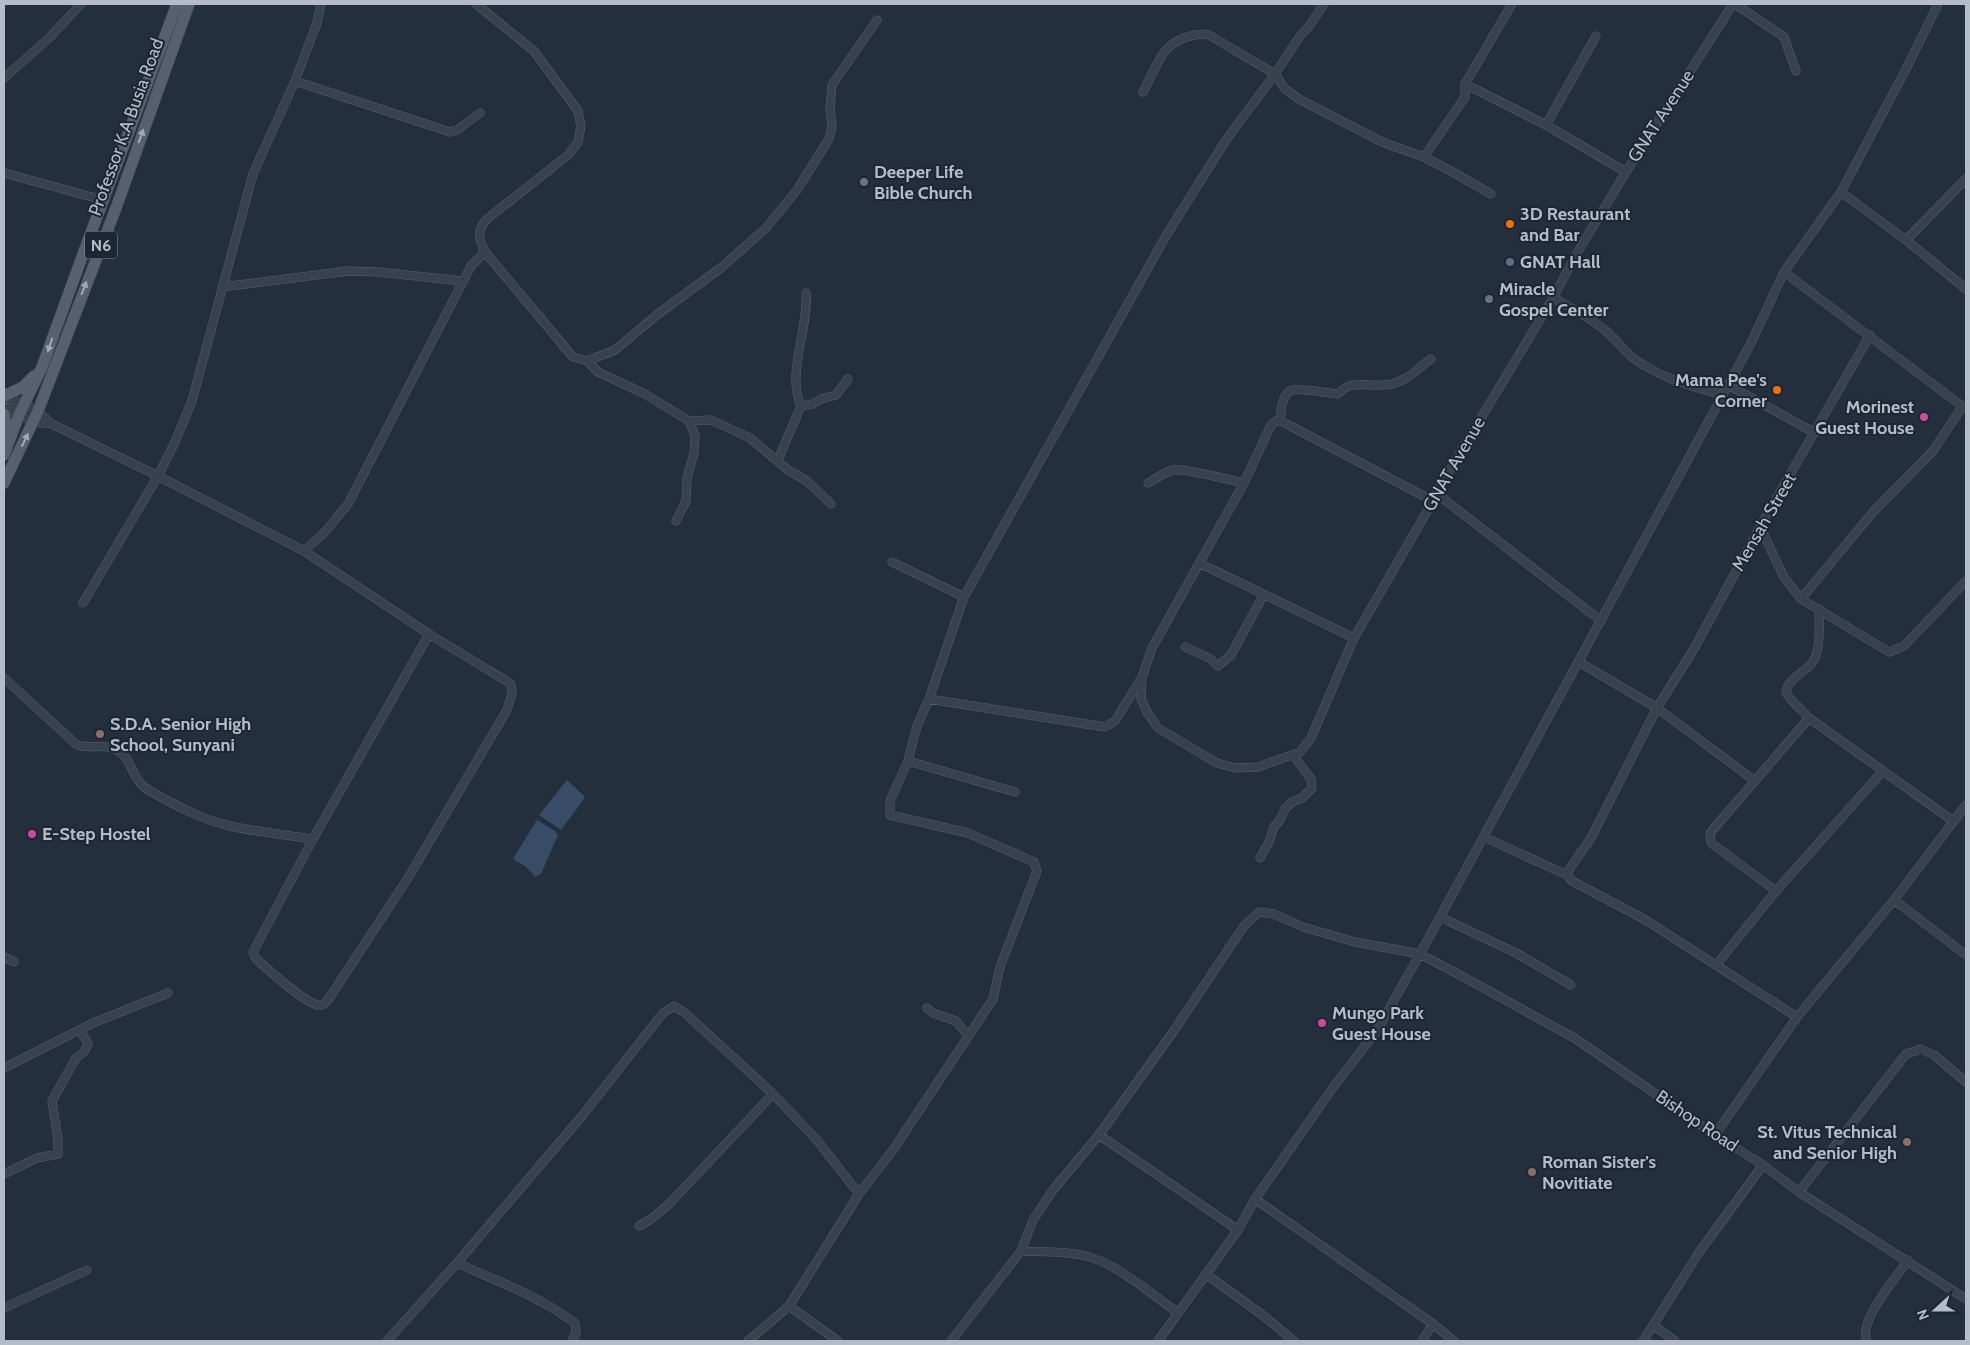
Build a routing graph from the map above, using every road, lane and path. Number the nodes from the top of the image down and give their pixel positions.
1 (81, 4) edge
2 (189, 4) edge
3 (321, 4) edge
4 (476, 4) edge
5 (1324, 4) edge
6 (1512, 4) edge
7 (1734, 4) edge
8 (1938, 4) edge
9 (175, 6) edge
10 (877, 20) dead end
11 (1596, 36) dead end
12 (1796, 71) dead end
13 (1275, 74) junction
14 (4, 78) edge
15 (295, 81) junction
16 (1465, 84) junction
17 (1143, 92) dead end
18 (480, 112) dead end
19 (1546, 125) junction
20 (1424, 157) junction
21 (1626, 172) junction
22 (4, 173) edge
23 (1966, 180) edge
24 (1841, 192) junction
25 (1491, 194) dead end
26 (103, 200) junction
27 (1906, 240) junction
28 (485, 252) junction
29 (1784, 272) junction
30 (462, 281) junction
31 (222, 287) junction
32 (1966, 289) edge
33 (806, 293) dead end
34 (1553, 298) junction
35 (1870, 335) junction
36 (1431, 359) dead end
37 (587, 361) junction
38 (42, 367) junction
39 (848, 379) dead end
40 (1728, 385) junction
41 (1723, 395) junction
42 (4, 397) edge
43 (25, 403) junction
44 (801, 406) junction
45 (4, 407) edge
46 (1964, 408) edge
47 (38, 411) junction
48 (4, 414) edge
49 (20, 415) junction
50 (688, 421) junction
51 (1282, 421) junction
52 (34, 422) junction
53 (52, 424) junction
54 (1815, 433) junction
55 (5, 452) edge
56 (778, 460) junction
57 (158, 476) junction
58 (1244, 483) junction
59 (4, 484) edge
60 (1148, 484) dead end
61 (1436, 492) junction
62 (1433, 501) junction
63 (831, 504) dead end
64 (676, 521) dead end
65 (1760, 527) junction
66 (304, 551) junction
67 (892, 562) dead end
68 (1199, 563) junction
69 (1966, 581) edge
70 (1264, 594) junction
71 (964, 597) junction
72 (1801, 599) junction
73 (83, 603) dead end
74 (1820, 609) junction
75 (1601, 620) junction
76 (429, 634) junction
77 (1354, 638) junction
78 (1186, 647) dead end
79 (1579, 662) junction
80 (1142, 677) junction
81 (4, 678) edge
82 (929, 699) junction
83 (1657, 708) junction
84 (1809, 718) junction
85 (1293, 754) junction
86 (908, 762) junction
87 (1882, 772) junction
88 (1755, 781) junction
89 (1015, 792) dead end
90 (1966, 805) edge
91 (1953, 821) junction
92 (1484, 837) junction
93 (313, 839) junction
94 (1260, 858) dead end
95 (1567, 875) junction
96 (1776, 891) junction
97 (1894, 900) junction
98 (1440, 917) junction
99 (1420, 954) junction
100 (1966, 955) edge
101 (4, 957) edge
102 (14, 962) dead end
103 (1716, 965) junction
104 (1571, 985) dead end
105 (168, 993) dead end
106 (927, 1008) dead end
107 (1797, 1018) junction
108 (80, 1030) junction
109 (968, 1036) junction
110 (4, 1068) edge
111 (1966, 1082) edge
112 (773, 1094) junction
113 (1100, 1135) junction
114 (1715, 1135) junction
115 (1763, 1165) junction
116 (4, 1174) edge
117 (1799, 1192) junction
118 (859, 1194) junction
119 (1255, 1199) junction
120 (639, 1226) dead end
121 (1238, 1230) junction
122 (1021, 1251) junction
123 (1908, 1260) junction
124 (456, 1263) junction
125 (88, 1270) dead end
126 (1206, 1274) junction
127 (1966, 1298) edge
128 (789, 1306) junction
129 (4, 1308) edge
130 (1178, 1312) junction
131 (1433, 1324) junction
132 (1653, 1325) junction
133 (387, 1341) edge
134 (572, 1341) edge
135 (748, 1341) edge
136 (838, 1341) edge
137 (951, 1341) edge
138 (1158, 1341) edge
139 (1294, 1341) edge
140 (1422, 1341) edge
141 (1454, 1341) edge
142 (1643, 1341) edge
143 (1675, 1341) edge
144 (1867, 1341) edge

1 - 14 street
47 -> 2 main road, Professor K.A Busia Road / N6
3 - 15 street
4 - 28 street
5 - 13 street
6 - 16 street
7 - 12 street
7 - 21 street, GNAT Avenue
8 - 24 street
9 - 26 main road, Professor K.A Busia Road / N6
10 - 37 street
11 - 19 street
13 - 17 street
13 - 20 street
13 - 71 street
15 - 18 street
15 - 31 street
16 - 19 street
16 - 20 street
19 - 21 street
20 - 25 street
21 - 34 street, GNAT Avenue
22 - 26 street
23 - 27 street
24 - 27 street
24 - 29 street
26 -> 38 main road, Professor K.A Busia Road / N6
27 - 32 street
28 - 30 street
28 - 37 street
29 - 35 street
29 - 40 street
30 - 31 street
30 - 66 street
31 - 57 street
33 - 44 street
34 - 41 street
34 - 61 street, GNAT Avenue
35 - 46 street
35 - 54 street, Mensah Street
36 - 51 street
37 - 50 street
38 - 42 main road
38 - 43 main road, Professor K.A Busia Road / N6
39 - 44 street
40 - 41 street
40 - 54 street
41 - 75 street
42 - 43 street
43 - 47 street
43 - 49 main road, Professor K.A Busia Road / N6
44 - 56 street
45 - 49 street
46 - 72 street
47 - 52 main road, Professor K.A Busia Road / N6
47 - 53 street
48 - 55 main road
49 - 52 street
49 - 55 main road, Professor K.A Busia Road / N6
50 - 56 street
50 - 64 street
51 - 58 street
51 - 62 street
52 - 53 street
59 -> 52 main road, Professor K.A Busia Road / N6
53 - 57 street
54 - 65 street, Mensah Street
56 - 63 street
57 - 66 street
57 - 73 street
58 - 60 street
58 - 68 street
61 - 62 street, GNAT Avenue
61 - 75 street
62 - 77 street, GNAT Avenue
65 - 72 street
65 - 83 street, Mensah Street
66 - 76 street
67 - 71 street
68 - 70 street
68 - 80 street
69 - 74 street
70 - 77 street
70 - 78 street
71 - 82 street
72 - 74 street
74 - 84 street
75 - 79 street
76 - 93 street
76 - 93 street
77 - 85 street, GNAT Avenue
79 - 83 street
79 - 92 street
80 - 82 street
80 - 85 street, GNAT Avenue
81 - 93 street
82 - 86 street
83 - 88 street
83 - 95 street, Mensah Street
84 - 87 street
84 - 88 street
85 - 94 street
86 - 89 street
86 - 109 street
87 - 91 street
87 - 96 street
88 - 96 street
90 - 91 street
91 - 97 street
92 - 95 street
92 - 98 street
95 - 103 street
96 - 103 street
97 - 100 street
97 - 107 street
98 - 99 street
98 - 104 street
99 - 113 street, Bishop Road
99 - 114 street, Bishop Road
99 - 119 street
101 - 102 street
103 - 107 street
105 - 108 street
106 - 109 street
107 - 114 street
108 - 110 street
108 - 116 street
109 - 118 street
111 - 117 street
112 - 118 street
112 - 120 street
112 - 124 street
113 - 121 street
113 - 122 street
114 - 115 street, Bishop Road
115 - 117 street, Bishop Road
115 - 132 street
117 - 123 street, Bishop Road
118 - 128 street
119 - 121 street
119 - 131 street
121 - 126 street
122 - 130 street
122 - 137 street
123 - 127 street, Bishop Road
123 - 144 street
124 - 133 street
124 - 134 street
125 - 129 street
126 - 130 street
126 - 139 street
128 - 135 street
128 - 136 street
130 - 138 street
131 - 140 street
131 - 141 street
132 - 142 street
132 - 143 street

